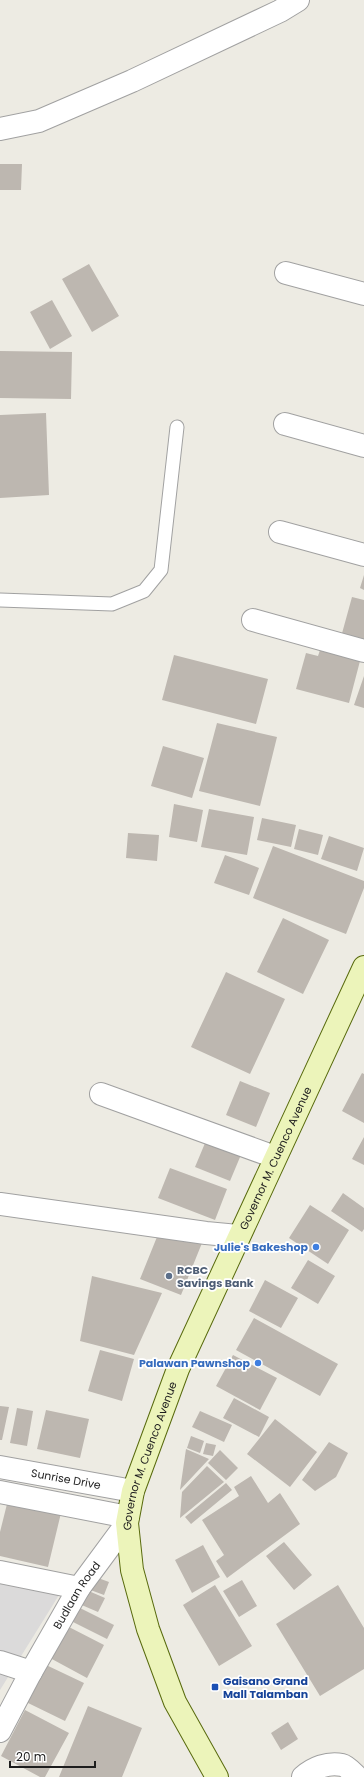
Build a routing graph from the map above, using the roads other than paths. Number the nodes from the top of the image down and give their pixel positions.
1 (298, 0) edge
2 (0, 130) edge
3 (286, 273) dead end
4 (364, 294) edge
5 (285, 424) dead end
6 (177, 427) dead end
7 (364, 446) edge
8 (280, 532) dead end
9 (364, 555) edge
10 (0, 600) edge
11 (253, 620) dead end
12 (364, 651) edge
13 (364, 967) edge
14 (101, 1094) dead end
15 (275, 1157) junction
16 (0, 1204) edge
17 (238, 1236) junction
18 (0, 1467) edge
19 (133, 1491) junction
20 (0, 1492) edge
21 (127, 1520) junction
22 (0, 1572) edge
23 (79, 1588) junction
24 (0, 1662) edge
25 (31, 1672) junction
26 (0, 1731) edge
27 (216, 1777) edge
28 (303, 1777) edge
29 (357, 1777) edge

1 - 2 street
3 - 4 street
5 - 7 street
6 - 10 lane
8 - 9 street
11 - 12 street
13 - 15 main road, Governor M. Cuenco Avenue
14 - 15 street
15 - 17 main road, Governor M. Cuenco Avenue
16 - 17 street
17 - 19 main road, Governor M. Cuenco Avenue
18 - 19 street, Sunrise Drive
19 - 21 main road, Governor M. Cuenco Avenue
20 - 21 street
21 - 23 street, Budlaan Road
21 - 27 main road, Governor M. Cuenco Avenue
22 - 23 street
23 - 25 street, Budlaan Road
24 - 25 street
25 - 26 street, Budlaan Road
28 - 29 street

